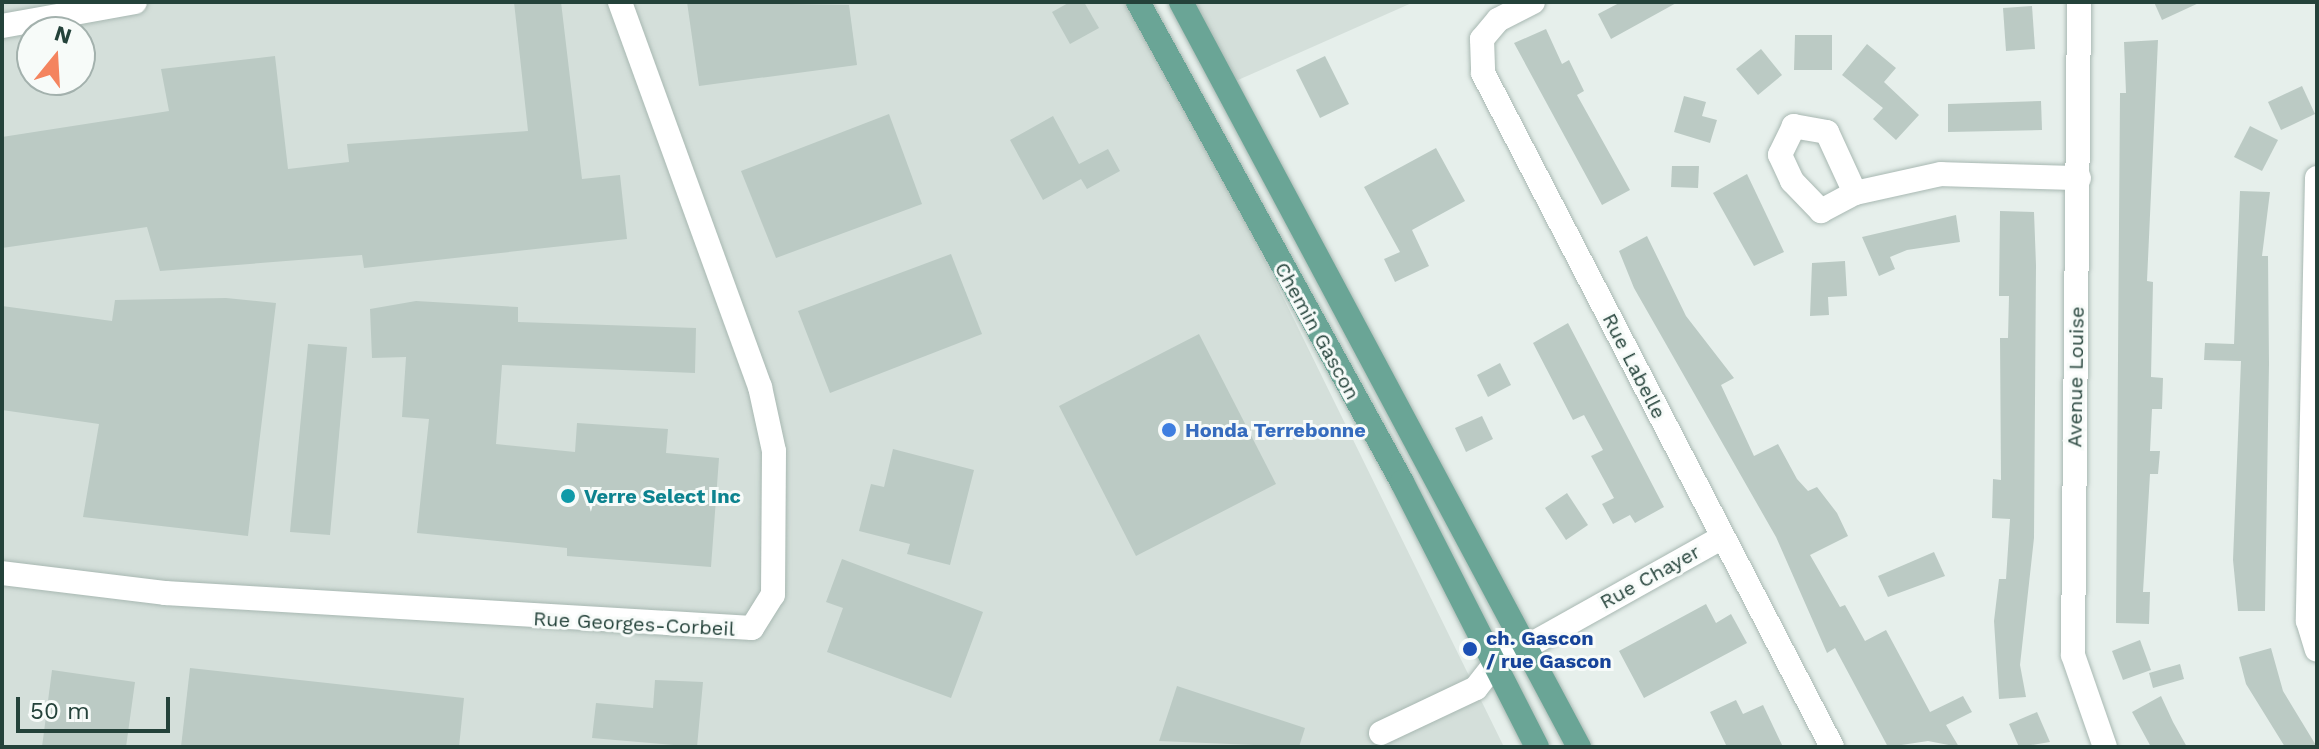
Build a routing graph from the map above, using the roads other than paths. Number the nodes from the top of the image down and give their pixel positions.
1 (135, 2) edge
2 (620, 2) edge
3 (1138, 2) edge
4 (1181, 2) edge
5 (1533, 2) edge
6 (2079, 2) edge
7 (2, 26) edge
8 (2079, 178) junction
9 (2317, 178) edge
10 (1855, 193) dead end
11 (1723, 537) junction
12 (2, 573) edge
13 (1526, 647) junction
14 (2317, 650) edge
15 (1494, 665) junction
16 (1381, 733) dead end
17 (1537, 747) edge
18 (1579, 747) edge
19 (1832, 747) edge
20 (2105, 747) edge

1 - 7 street
2 - 12 street, Rue Georges-Corbeil
3 - 15 main road, Chemin Gascon
4 - 13 main road, Chemin Gascon
5 - 11 street, Rue Labelle
6 - 8 street, Avenue Louise
8 - 10 street
8 - 20 street, Avenue Louise
9 - 14 street
11 - 13 street, Rue Chayer
11 - 19 street, Rue Labelle
13 - 15 street, Rue Chayer
13 - 18 main road, Chemin Gascon
15 - 16 street, Rue Chayer
15 - 17 main road, Chemin Gascon

